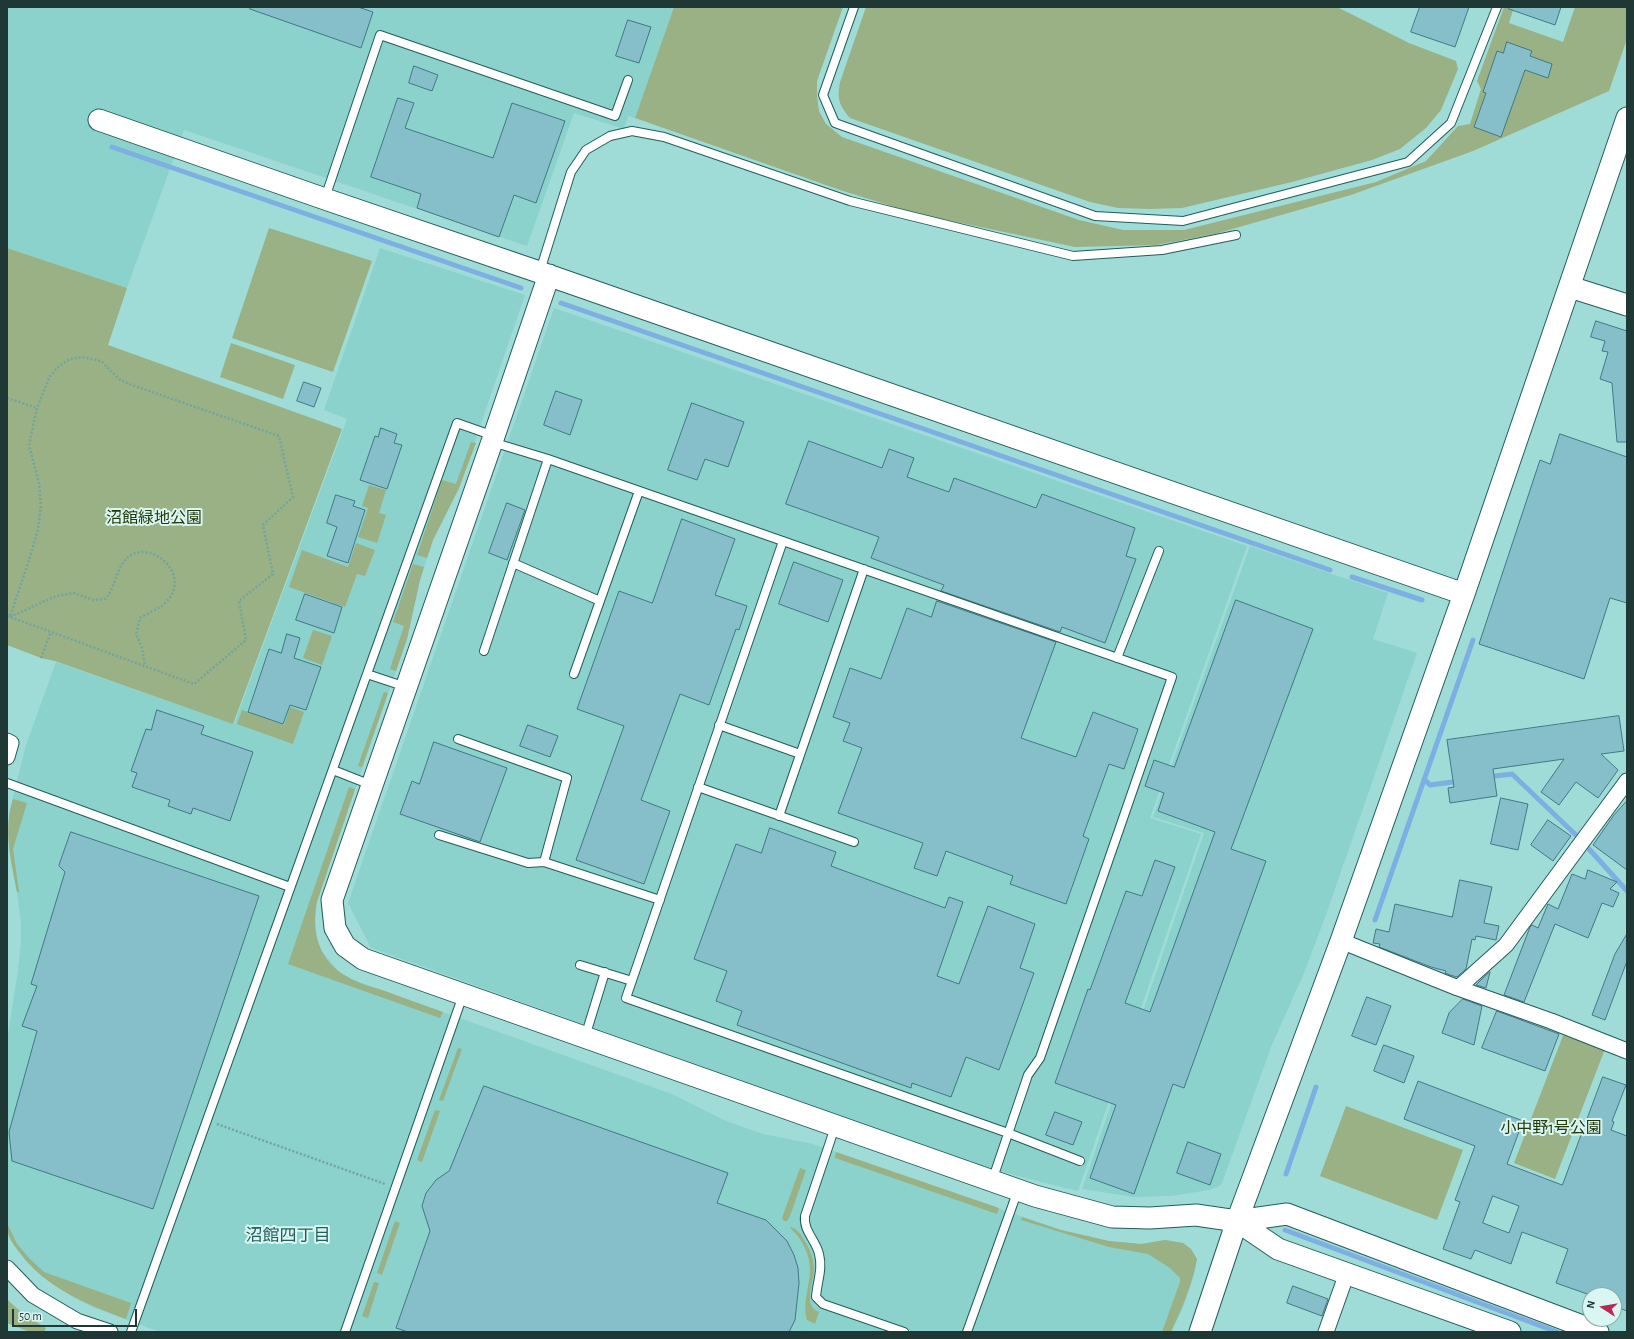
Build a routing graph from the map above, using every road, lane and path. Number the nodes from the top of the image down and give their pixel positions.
1 (854, 7) edge
2 (1497, 7) edge
3 (628, 80) dead end
4 (1627, 118) edge
5 (98, 120) dead end
6 (325, 199) junction
7 (1236, 235) dead end
8 (544, 273) junction
9 (1570, 287) junction
10 (1627, 305) edge
11 (7, 398) edge
12 (37, 408) junction
13 (493, 439) junction
14 (548, 459) junction
15 (639, 491) junction
16 (783, 541) junction
17 (1159, 551) dead end
18 (513, 563) junction
19 (864, 569) junction
20 (1464, 594) junction
21 (600, 601) junction
22 (8, 616) edge
23 (51, 632) junction
24 (484, 651) dead end
25 (41, 658) dead end
26 (1117, 658) junction
27 (145, 666) junction
28 (367, 674) junction
29 (574, 674) dead end
30 (407, 687) junction
31 (719, 725) junction
32 (458, 739) dead end
33 (7, 741) edge
34 (800, 754) junction
35 (7, 757) edge
36 (333, 770) junction
37 (1627, 781) edge
38 (7, 783) edge
39 (373, 786) junction
40 (698, 787) junction
41 (779, 816) junction
42 (439, 835) dead end
43 (854, 842) dead end
44 (544, 862) junction
45 (290, 887) junction
46 (660, 900) junction
47 (1341, 941) junction
48 (580, 965) dead end
49 (605, 972) junction
50 (632, 981) junction
51 (1458, 988) junction
52 (463, 994) junction
53 (585, 1038) junction
54 (1627, 1051) edge
55 (207, 1120) junction
56 (836, 1126) junction
57 (1008, 1133) junction
58 (1080, 1160) dead end
59 (991, 1181) junction
60 (396, 1188) junction
61 (1018, 1190) junction
62 (1237, 1220) junction
63 (7, 1268) edge
64 (1347, 1273) junction
65 (106, 1332) edge
66 (131, 1332) edge
67 (345, 1332) edge
68 (904, 1332) edge
69 (967, 1332) edge
70 (1200, 1332) edge
71 (1326, 1332) edge
72 (1510, 1332) edge
73 (1598, 1332) edge

1 - 2 lane
3 - 6 lane
4 - 9 street
5 - 6 street
6 - 8 street
7 - 8 lane
8 - 13 street
8 - 20 street
9 - 10 street
9 - 20 street
11 - 12 path
12 - 22 path
12 - 27 path
13 - 14 lane
13 - 28 lane
13 - 30 street
14 - 15 lane
14 - 18 lane
15 - 16 lane
15 - 21 lane
16 - 19 lane
16 - 31 lane
17 - 26 lane
18 - 21 lane
18 - 24 lane
19 - 26 lane
19 - 34 lane
20 - 47 street
21 - 29 lane
22 - 23 path
22 - 27 path
23 - 25 path
23 - 27 path
26 - 57 lane
28 - 30 lane
28 - 36 lane
30 - 39 street
31 - 34 lane
31 - 40 lane
32 - 44 lane
33 - 35 street
34 - 41 lane
36 - 39 lane
36 - 45 lane
37 - 51 street
38 - 45 lane
39 - 52 street
40 - 41 lane
40 - 46 lane
41 - 43 lane
42 - 44 lane
44 - 46 lane
45 - 55 lane
46 - 50 lane
47 - 51 street
47 - 62 street
48 - 49 lane
49 - 50 lane
49 - 53 lane
50 - 57 lane
51 - 54 street
52 - 53 street
52 - 60 lane
53 - 56 street
55 - 60 path
55 - 66 lane
56 - 59 street
56 - 68 lane
57 - 58 lane
57 - 59 lane
59 - 61 street
60 - 67 lane
61 - 62 street
61 - 69 lane
62 - 64 street
62 - 70 street
62 - 73 street
63 - 65 street
64 - 71 street
64 - 72 street

